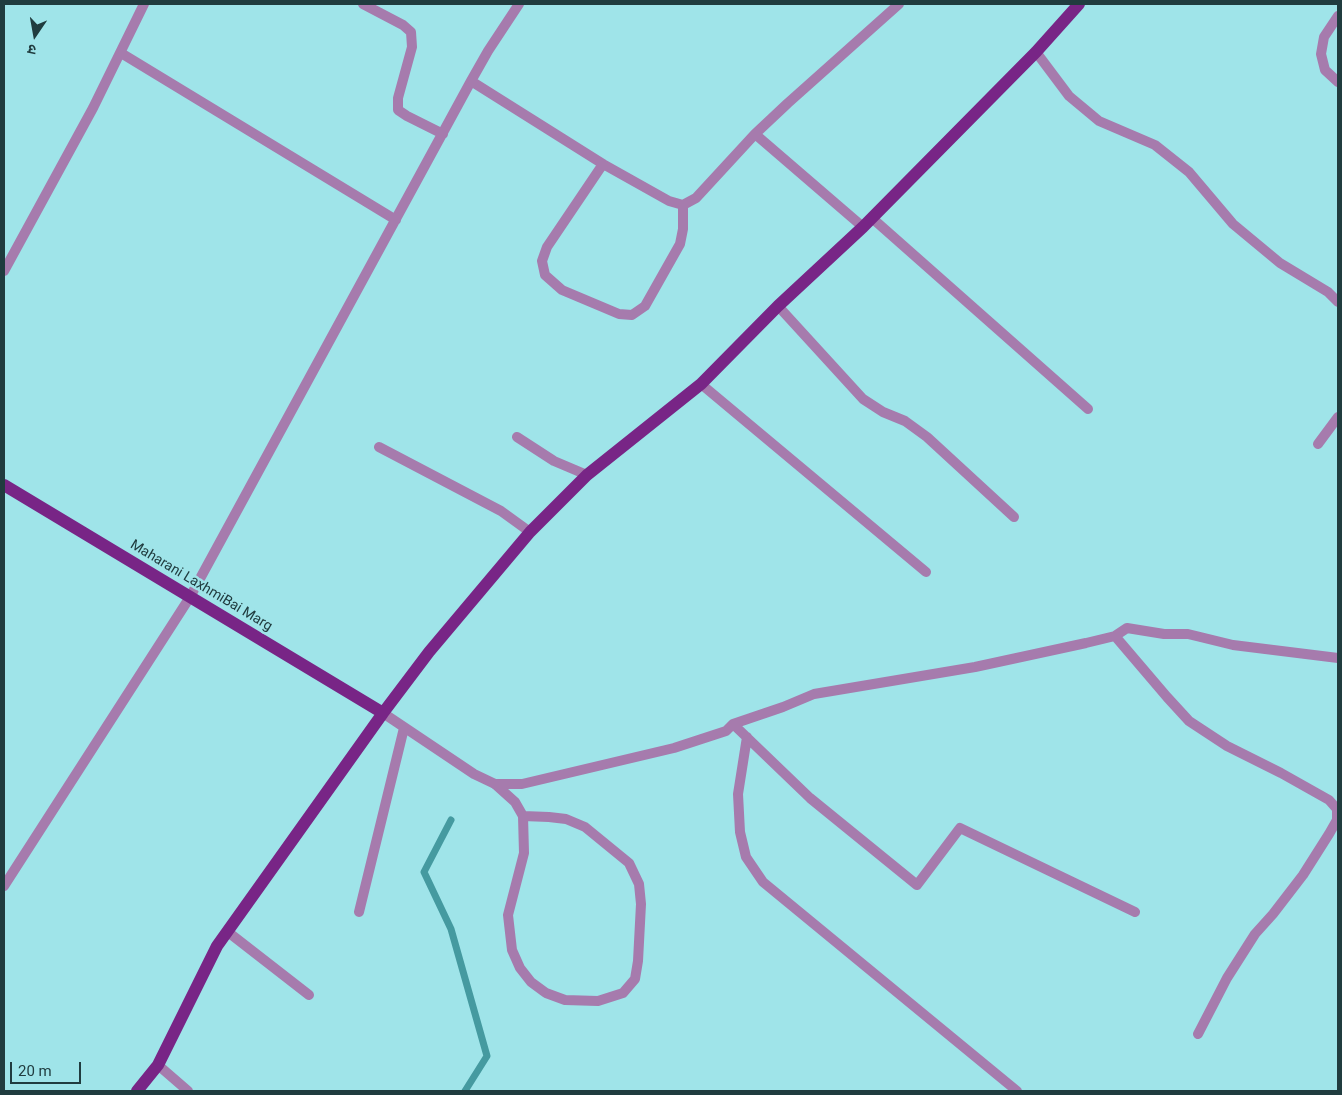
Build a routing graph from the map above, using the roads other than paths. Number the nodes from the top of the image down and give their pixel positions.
1 (144, 4) edge
2 (363, 4) edge
3 (519, 4) edge
4 (899, 4) edge
5 (1080, 4) edge
6 (1338, 16) edge
7 (1036, 52) junction
8 (121, 53) junction
9 (471, 81) junction
10 (1338, 82) edge
11 (443, 134) junction
12 (756, 134) junction
13 (603, 164) junction
14 (683, 205) junction
15 (396, 220) junction
16 (867, 223) junction
17 (4, 272) edge
18 (1338, 302) edge
19 (778, 306) junction
20 (701, 384) junction
21 (1088, 409) dead end
22 (1338, 418) edge
23 (517, 437) dead end
24 (1318, 444) dead end
25 (379, 447) dead end
26 (587, 475) junction
27 (4, 485) edge
28 (1014, 517) dead end
29 (530, 532) junction
30 (926, 572) dead end
31 (190, 597) junction
32 (1115, 636) junction
33 (1338, 658) edge
34 (383, 714) junction
35 (733, 724) junction
36 (404, 728) junction
37 (748, 737) junction
38 (495, 784) junction
39 (523, 816) junction
40 (4, 886) edge
41 (359, 912) dead end
42 (1135, 912) dead end
43 (228, 932) junction
44 (309, 995) dead end
45 (1198, 1034) dead end
46 (158, 1065) junction
47 (137, 1091) edge
48 (188, 1091) edge
49 (1017, 1091) edge

1 - 8 street
2 - 11 street
3 - 9 street
4 - 12 street
5 - 7 main road
6 - 10 street
7 - 16 main road
7 - 18 street
8 - 15 street
8 - 17 street
9 - 11 street
9 - 13 street
11 - 15 street
12 - 14 street
12 - 16 street
13 - 14 street
13 - 14 street
15 - 31 street
16 - 19 main road
16 - 21 street
19 - 20 main road
19 - 28 street
20 - 26 main road
20 - 30 street
22 - 24 street
23 - 26 street
25 - 29 street
26 - 29 main road
27 - 31 main road, Maharani LaxhmiBai Marg
29 - 34 main road
31 - 34 main road, Maharani LaxhmiBai Marg
31 - 40 street
32 - 33 street
32 - 35 street
32 - 45 street
34 - 36 street
34 - 43 main road
35 - 37 street
35 - 38 street
36 - 38 street
36 - 41 street
37 - 42 street
37 - 49 street
38 - 39 street
39 - 39 street
43 - 44 street
43 - 46 main road
46 - 47 main road
46 - 48 street

